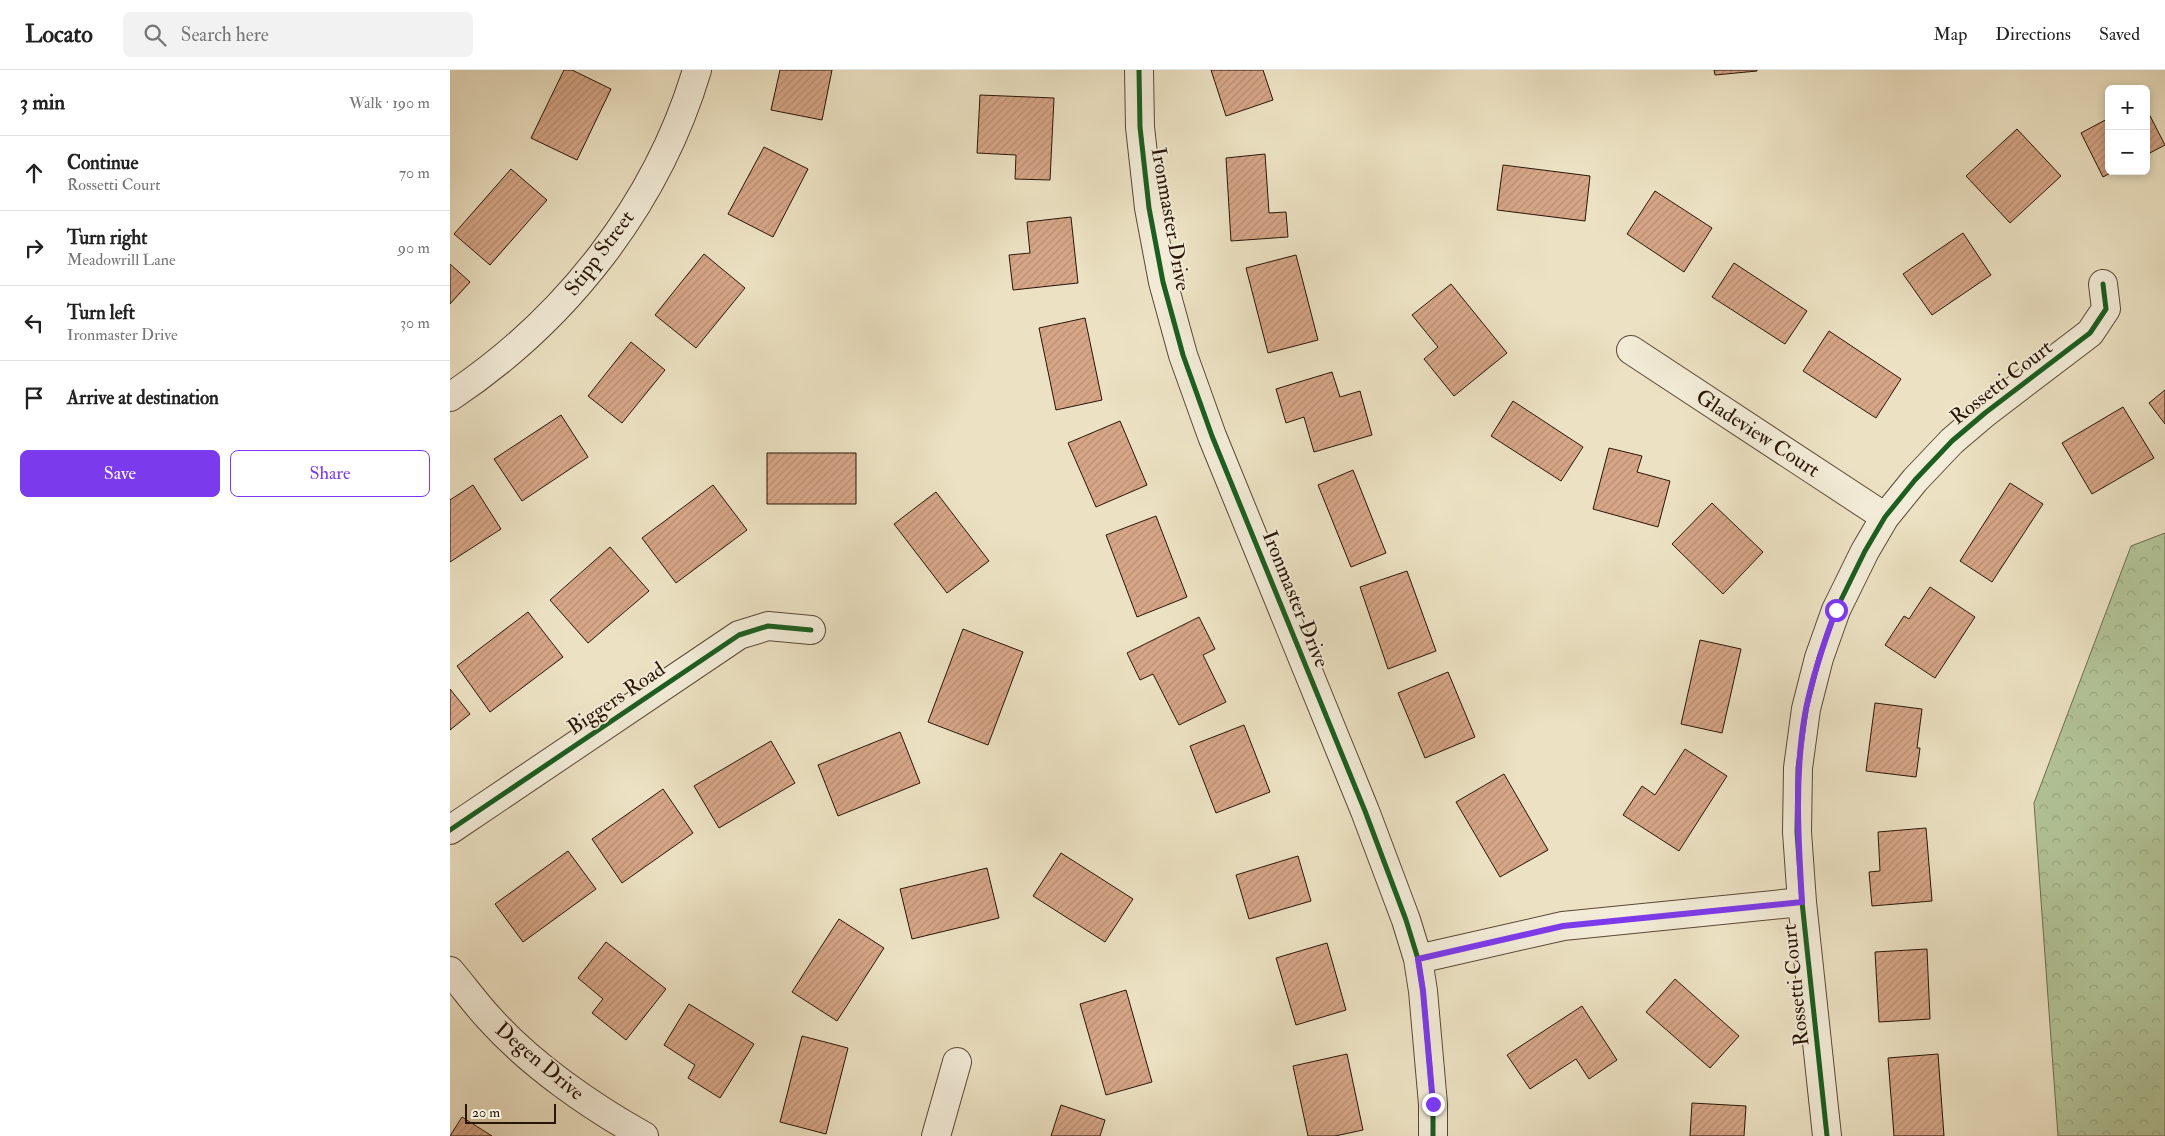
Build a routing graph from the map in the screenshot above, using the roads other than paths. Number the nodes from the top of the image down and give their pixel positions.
1 (697, 70) edge
2 (1139, 70) edge
3 (2103, 284) dead end
4 (1631, 350) dead end
5 (450, 397) edge
6 (1885, 518) junction
7 (811, 630) dead end
8 (450, 830) edge
9 (1802, 902) junction
10 (1418, 959) junction
11 (450, 971) edge
12 (957, 1062) dead end
13 (644, 1136) edge
14 (936, 1136) edge
15 (1433, 1136) edge
16 (1827, 1136) edge

1 - 5 street, Stipp Street
2 - 10 street, Ironmaster Drive
3 - 6 street, Rossetti Court
4 - 6 street, Gladeview Court
6 - 9 street, Rossetti Court
7 - 8 street, Biggers Road
9 - 10 street
9 - 16 street, Rossetti Court
10 - 15 street, Ironmaster Drive
11 - 13 street, Degen Drive
12 - 14 street

